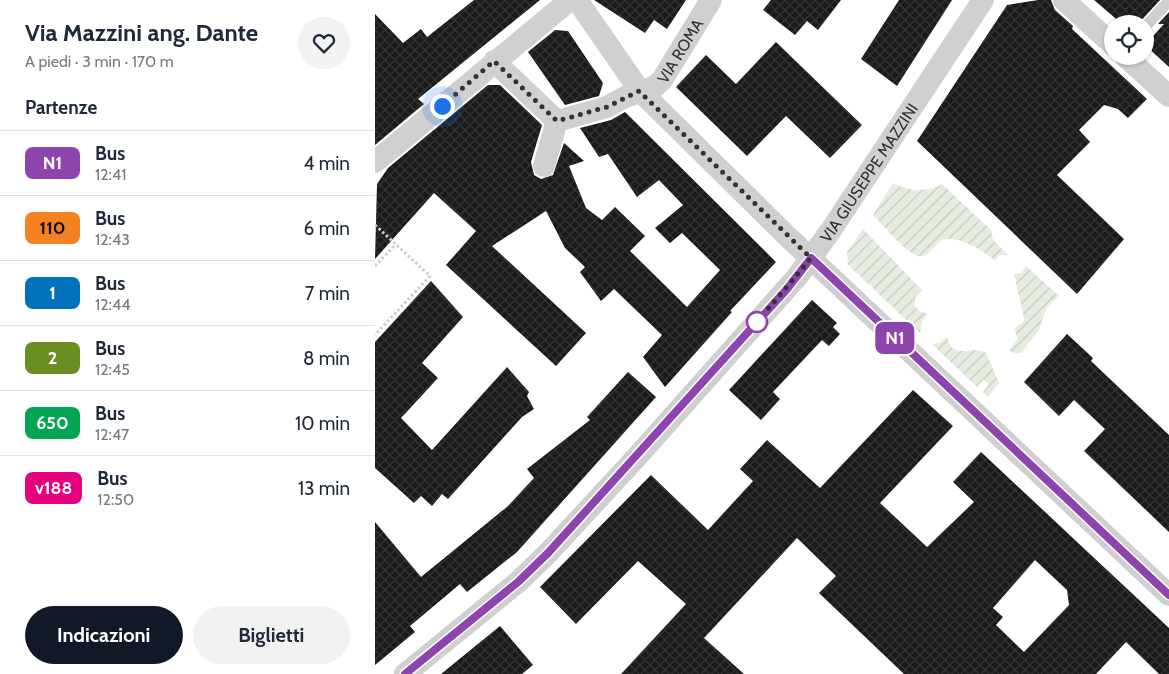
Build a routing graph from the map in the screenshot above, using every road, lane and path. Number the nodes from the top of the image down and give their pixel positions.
1 (570, 0) edge
2 (577, 0) edge
3 (711, 0) edge
4 (983, 0) edge
5 (1063, 0) edge
6 (1169, 1) edge
7 (1154, 17) edge
8 (1104, 37) edge
9 (494, 61) junction
10 (1135, 65) edge
11 (639, 91) junction
12 (1169, 96) edge
13 (557, 121) junction
14 (375, 162) edge
15 (544, 166) dead end
16 (375, 225) edge
17 (396, 244) junction
18 (811, 258) junction
19 (375, 266) edge
20 (375, 335) edge
21 (1169, 595) edge
22 (405, 674) edge

1 - 9 street
2 - 11 street
3 - 11 street, VIA ROMA
4 - 18 street, VIA GIUSEPPE MAZZINI
5 - 8 street
6 - 7 lane
9 - 13 street
9 - 14 street
10 - 12 street
11 - 13 street, VIA ROMA
11 - 18 street
13 - 15 street
16 - 17 path
17 - 19 path
17 - 20 path
18 - 21 street
18 - 22 street, VIA GIUSEPPE MAZZINI

